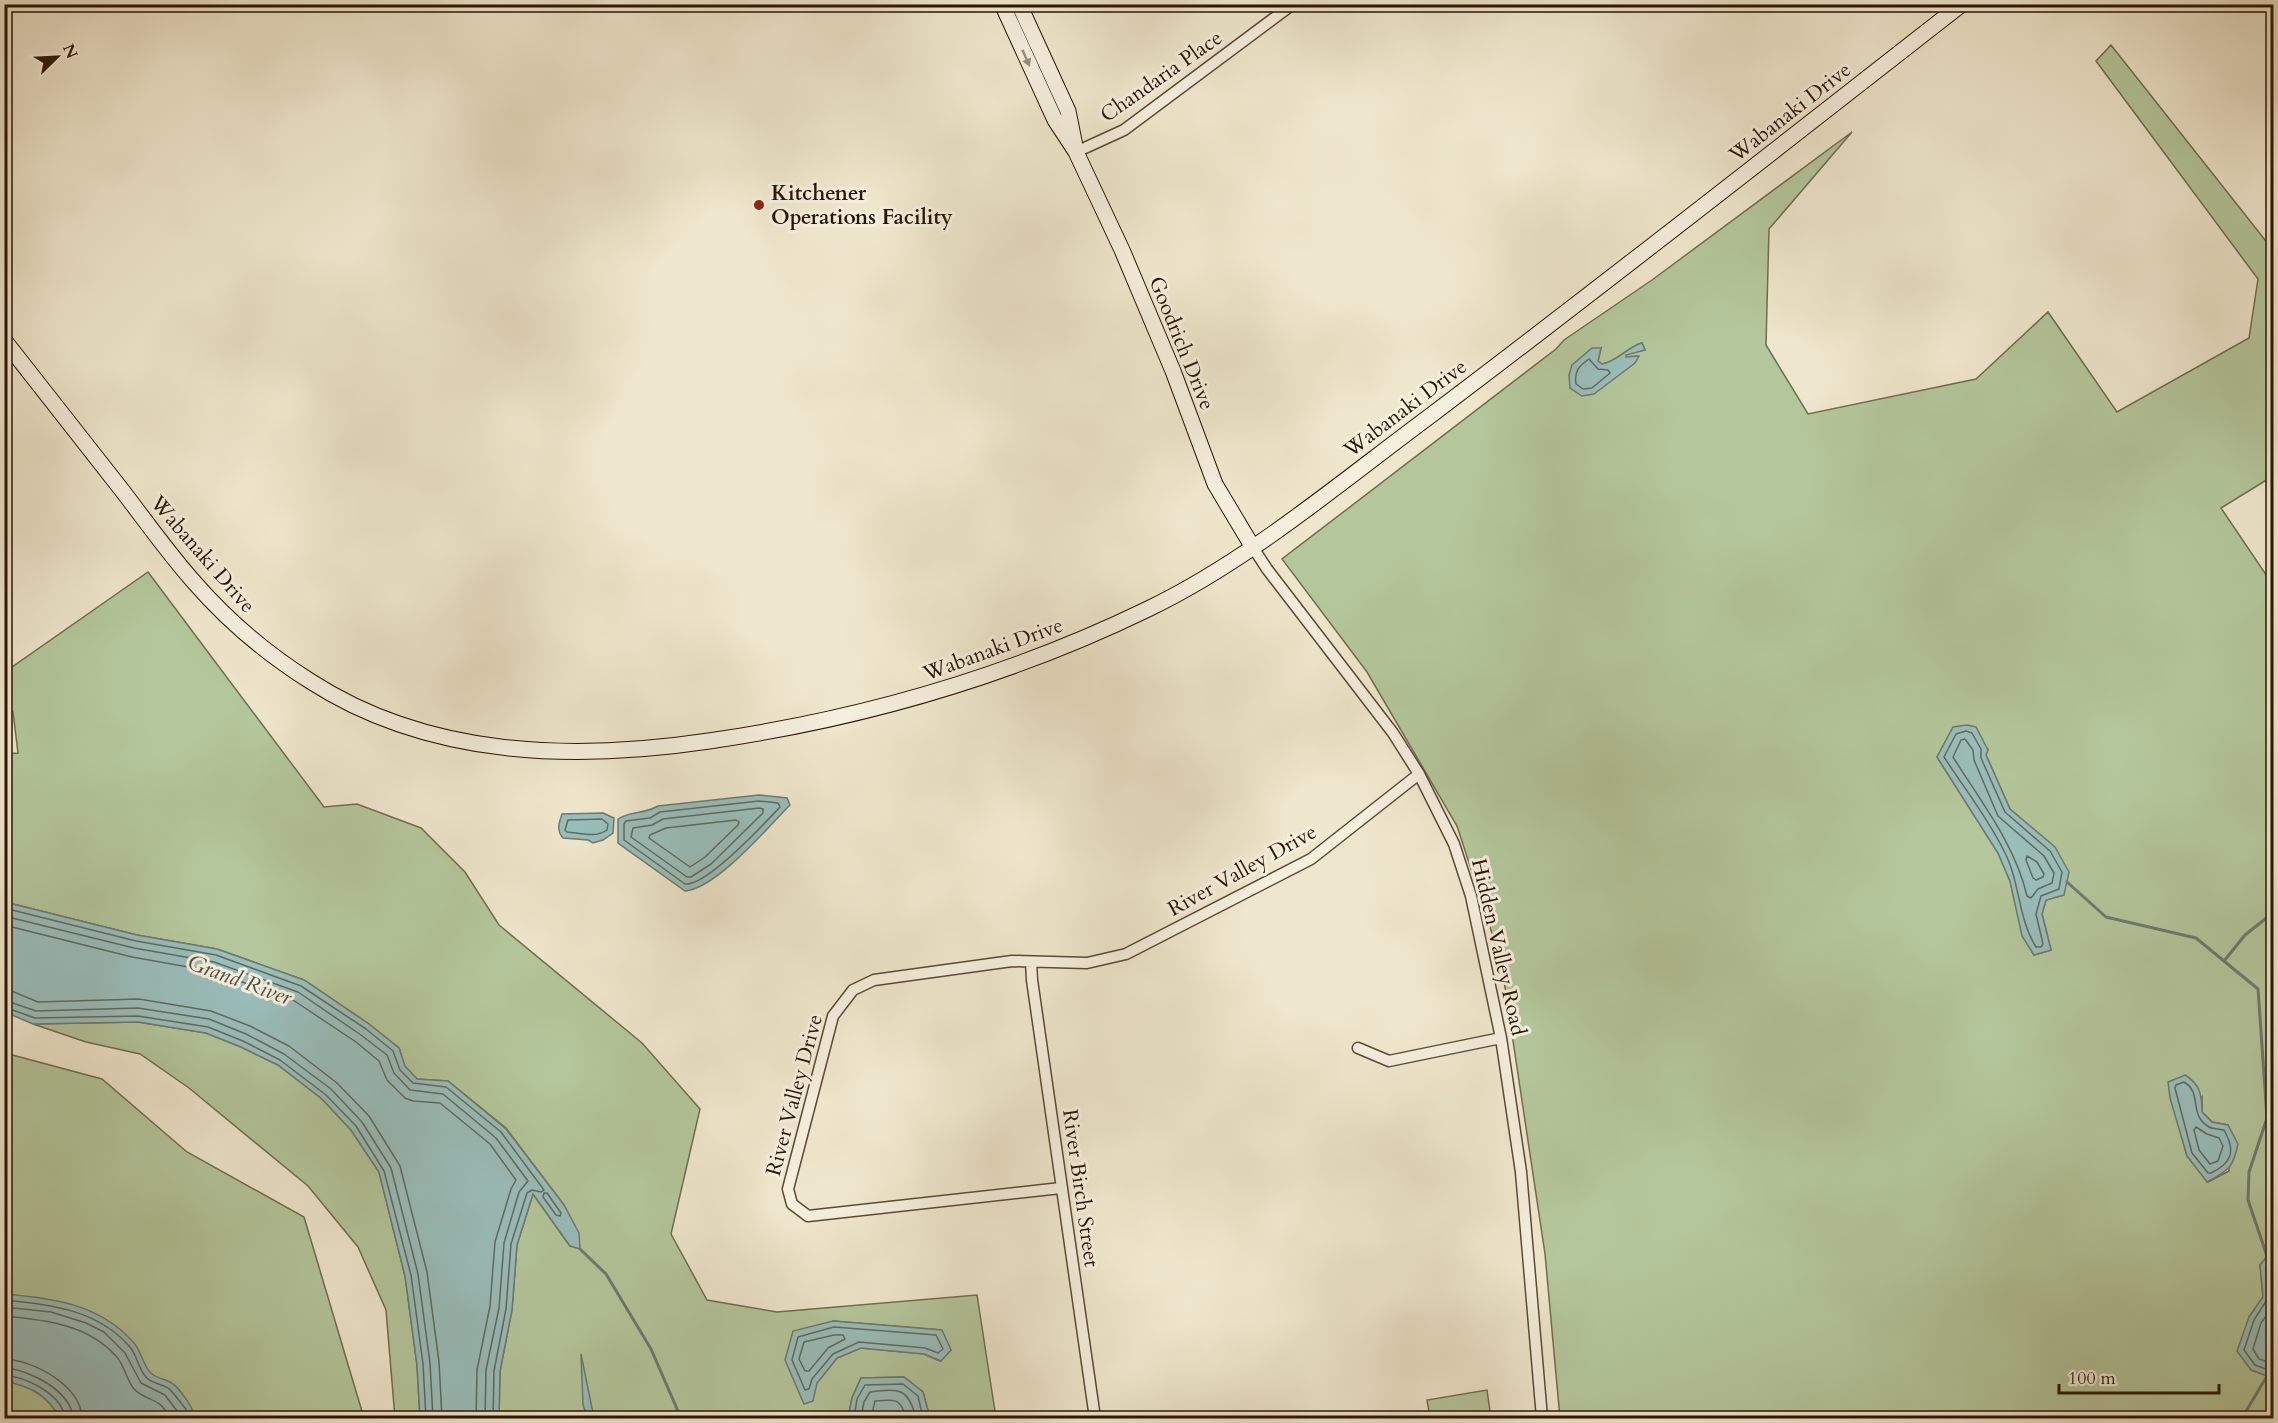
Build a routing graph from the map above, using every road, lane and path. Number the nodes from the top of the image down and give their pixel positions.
1 (1002, 4) edge
2 (1019, 4) edge
3 (1293, 4) edge
4 (1962, 4) edge
5 (1076, 152) junction
6 (4, 340) edge
7 (1252, 546) junction
8 (1419, 774) junction
9 (1031, 962) junction
10 (1501, 1038) junction
11 (1358, 1048) dead end
12 (1061, 1188) junction
13 (1095, 1419) edge
14 (1542, 1419) edge

1 -> 5 street, Goodrich Drive
2 - 5 street, Goodrich Drive
3 - 5 street, Chandaria Place
4 - 7 street, Wabanaki Drive
5 - 7 street, Goodrich Drive
6 - 7 street, Wabanaki Drive
7 - 8 street, Hidden Valley Road
8 - 9 street, River Valley Drive
8 - 10 street, Hidden Valley Road
9 - 12 street, River Birch Street
9 - 12 street, River Valley Drive
10 - 11 street
10 - 14 street, Hidden Valley Road
12 - 13 street, River Birch Street

